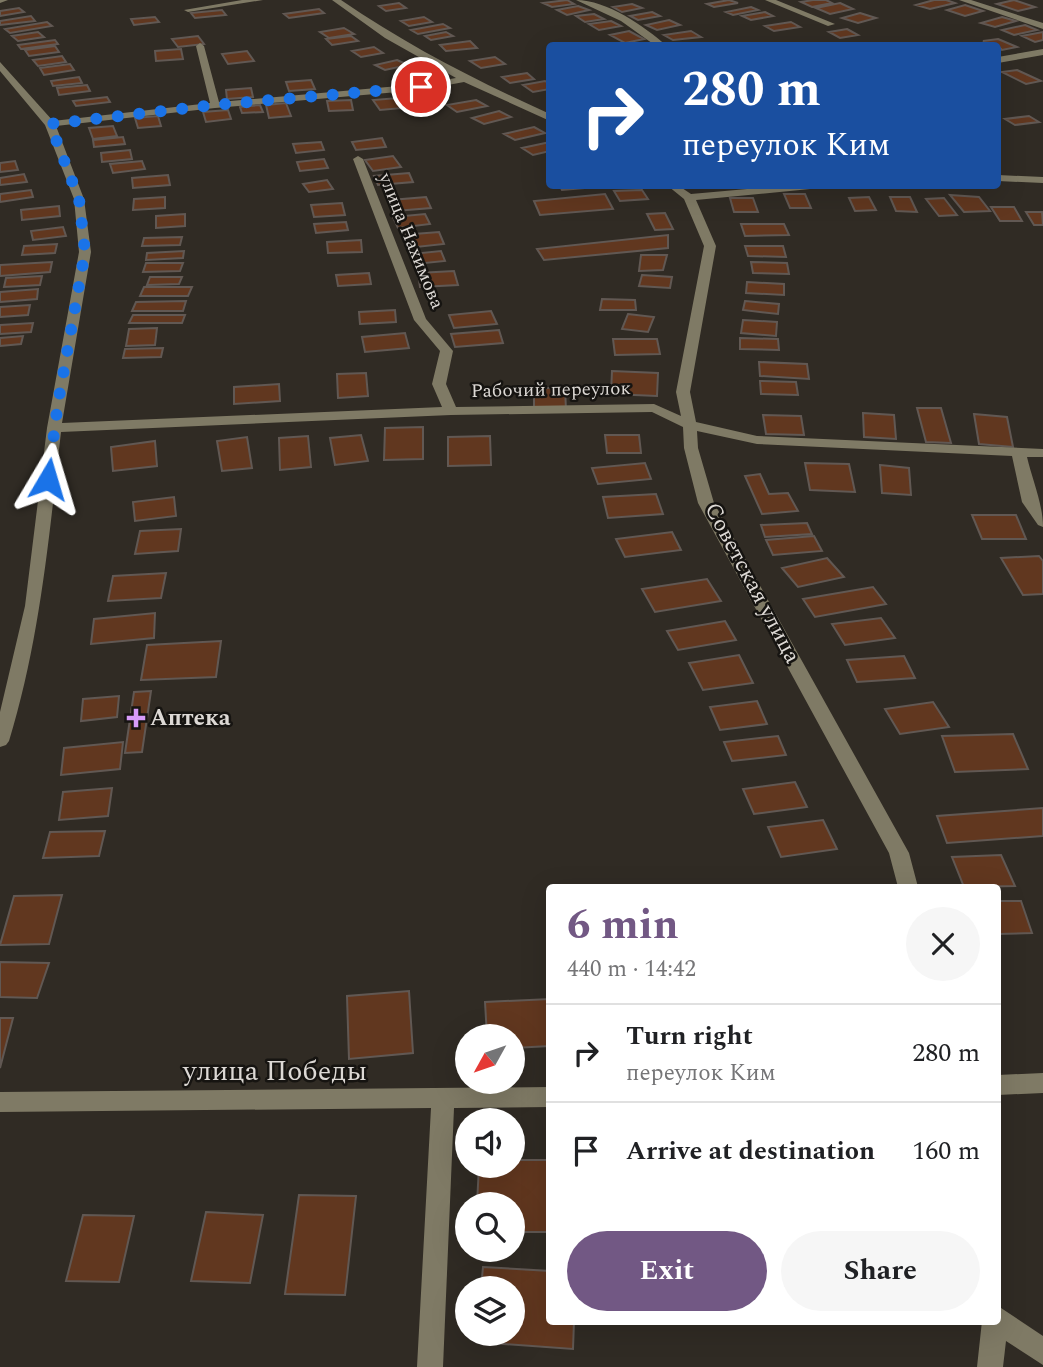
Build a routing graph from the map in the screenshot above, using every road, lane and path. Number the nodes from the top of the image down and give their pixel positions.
1 (259, 0) edge
2 (336, 0) edge
3 (580, 0) edge
4 (769, 0) edge
5 (963, 0) edge
6 (188, 10) dead end
7 (831, 24) dead end
8 (1043, 26) edge
9 (657, 42) edge
10 (200, 46) dead end
11 (1043, 52) edge
12 (1001, 59) edge
13 (0, 65) edge
14 (465, 79) junction
15 (215, 105) junction
16 (546, 116) edge
17 (50, 124) junction
18 (358, 159) dead end
19 (1001, 178) edge
20 (1043, 180) edge
21 (677, 189) edge
22 (777, 189) edge
23 (689, 197) junction
24 (451, 411) junction
25 (690, 425) junction
26 (54, 428) junction
27 (1017, 450) junction
28 (1043, 453) edge
29 (1043, 522) edge
30 (0, 741) edge
31 (907, 884) edge
32 (1043, 1083) edge
33 (1001, 1085) edge
34 (546, 1097) edge
35 (443, 1100) junction
36 (0, 1102) edge
37 (1001, 1323) edge
38 (995, 1325) edge
39 (1043, 1352) edge
40 (430, 1367) edge
41 (989, 1367) edge

1 - 6 street
2 - 14 street
3 - 9 street
4 - 7 street
5 - 8 street
10 - 15 street
11 - 12 street
13 - 17 street
14 - 15 street
14 - 16 street
15 - 17 street
17 - 26 street
18 - 24 street, улица Нахимова
19 - 20 street
21 - 23 street
22 - 23 street
23 - 25 street, Советская улица
24 - 25 street, Рабочий переулок
24 - 26 street, Рабочий переулок
25 - 27 street, Рабочий переулок
25 - 31 street, Советская улица
26 - 30 street
27 - 28 street, Рабочий переулок
27 - 29 street
32 - 33 street
34 - 35 street, улица Победы
35 - 36 street, улица Победы
35 - 40 street
37 - 39 street
38 - 41 street

